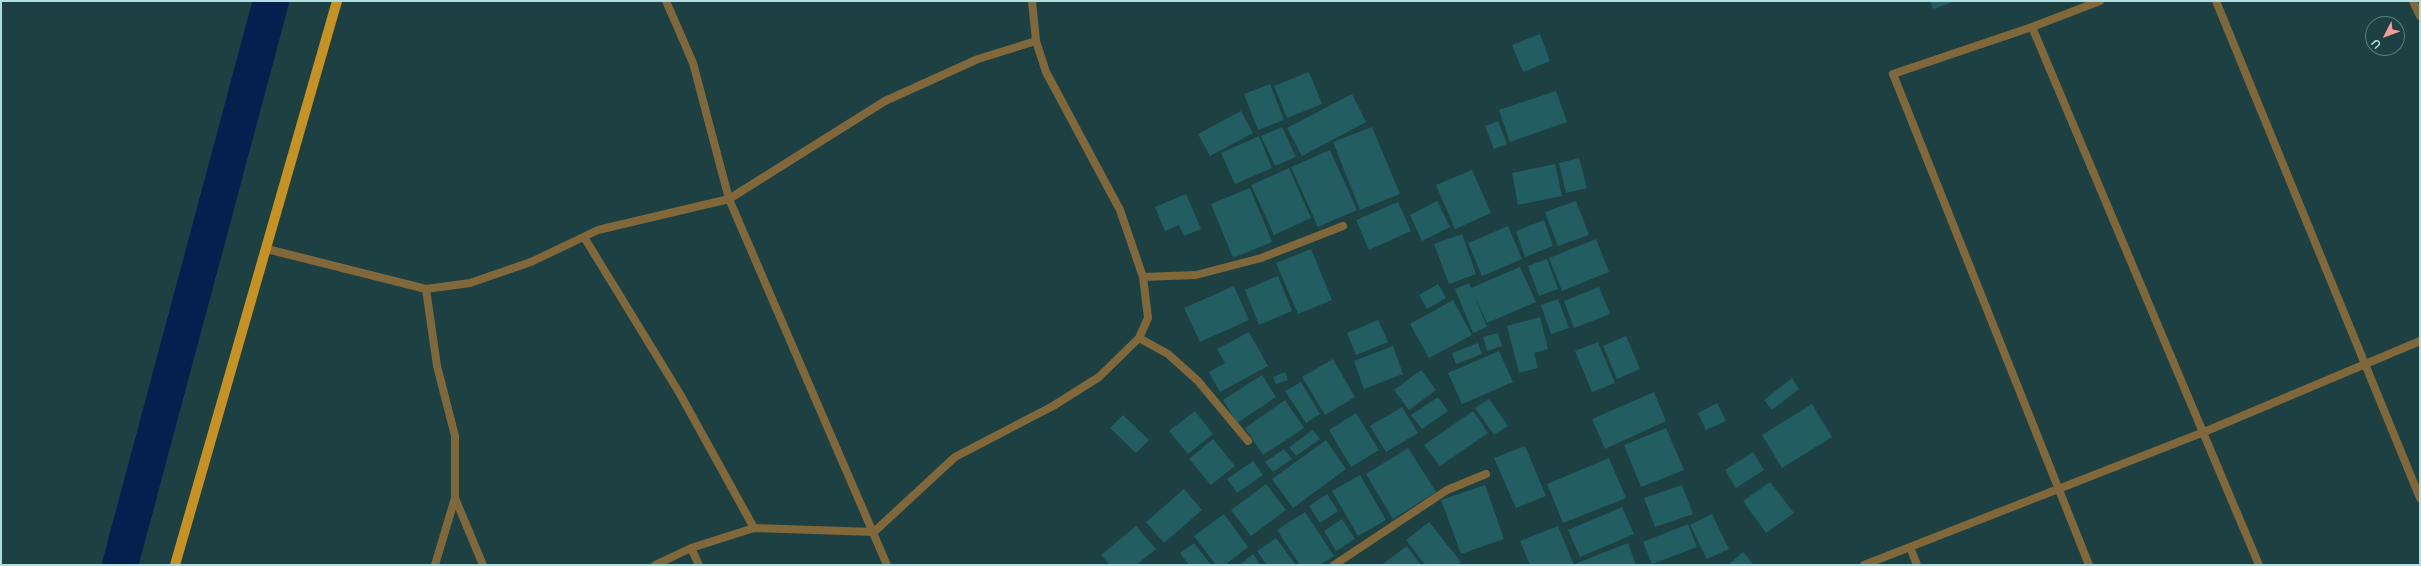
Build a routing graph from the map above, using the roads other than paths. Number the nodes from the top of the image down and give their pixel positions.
1 (337, 1) edge
2 (666, 1) edge
3 (1032, 1) edge
4 (2100, 1) edge
5 (2216, 1) edge
6 (2413, 1) edge
7 (2420, 16) edge
8 (2032, 27) junction
9 (1036, 41) junction
10 (729, 200) junction
11 (1343, 226) dead end
12 (584, 237) junction
13 (267, 249) junction
14 (1143, 277) junction
15 (426, 290) junction
16 (1140, 338) junction
17 (2420, 341) edge
18 (2366, 366) junction
19 (2204, 432) junction
20 (1248, 442) dead end
21 (1486, 474) dead end
22 (2058, 489) junction
23 (455, 498) junction
24 (2420, 498) edge
25 (754, 528) junction
26 (874, 532) junction
27 (1910, 547) junction
28 (690, 548) junction
29 (175, 565) edge
30 (435, 565) edge
31 (484, 565) edge
32 (655, 565) edge
33 (700, 565) edge
34 (887, 565) edge
35 (1334, 565) edge
36 (1864, 565) edge
37 (1917, 565) edge
38 (2089, 565) edge
39 (2259, 565) edge

1 - 13 main road
2 - 10 street
3 - 9 street
4 - 8 street
5 - 18 street
6 - 7 street
8 - 19 street
8 - 22 street
9 - 10 street
9 - 14 street
10 - 12 street
10 - 26 street
11 - 14 street
12 - 15 street
12 - 25 street
13 - 15 street
13 - 29 main road
14 - 16 street
15 - 23 street
16 - 20 street
16 - 26 street
17 - 18 street
18 - 19 street
18 - 24 street
19 - 22 street
19 - 39 street
21 - 35 street
22 - 27 street
22 - 38 street
23 - 30 street
23 - 31 street
25 - 26 street
25 - 28 street
26 - 34 street
27 - 36 street
27 - 37 street
28 - 32 street
28 - 33 street

